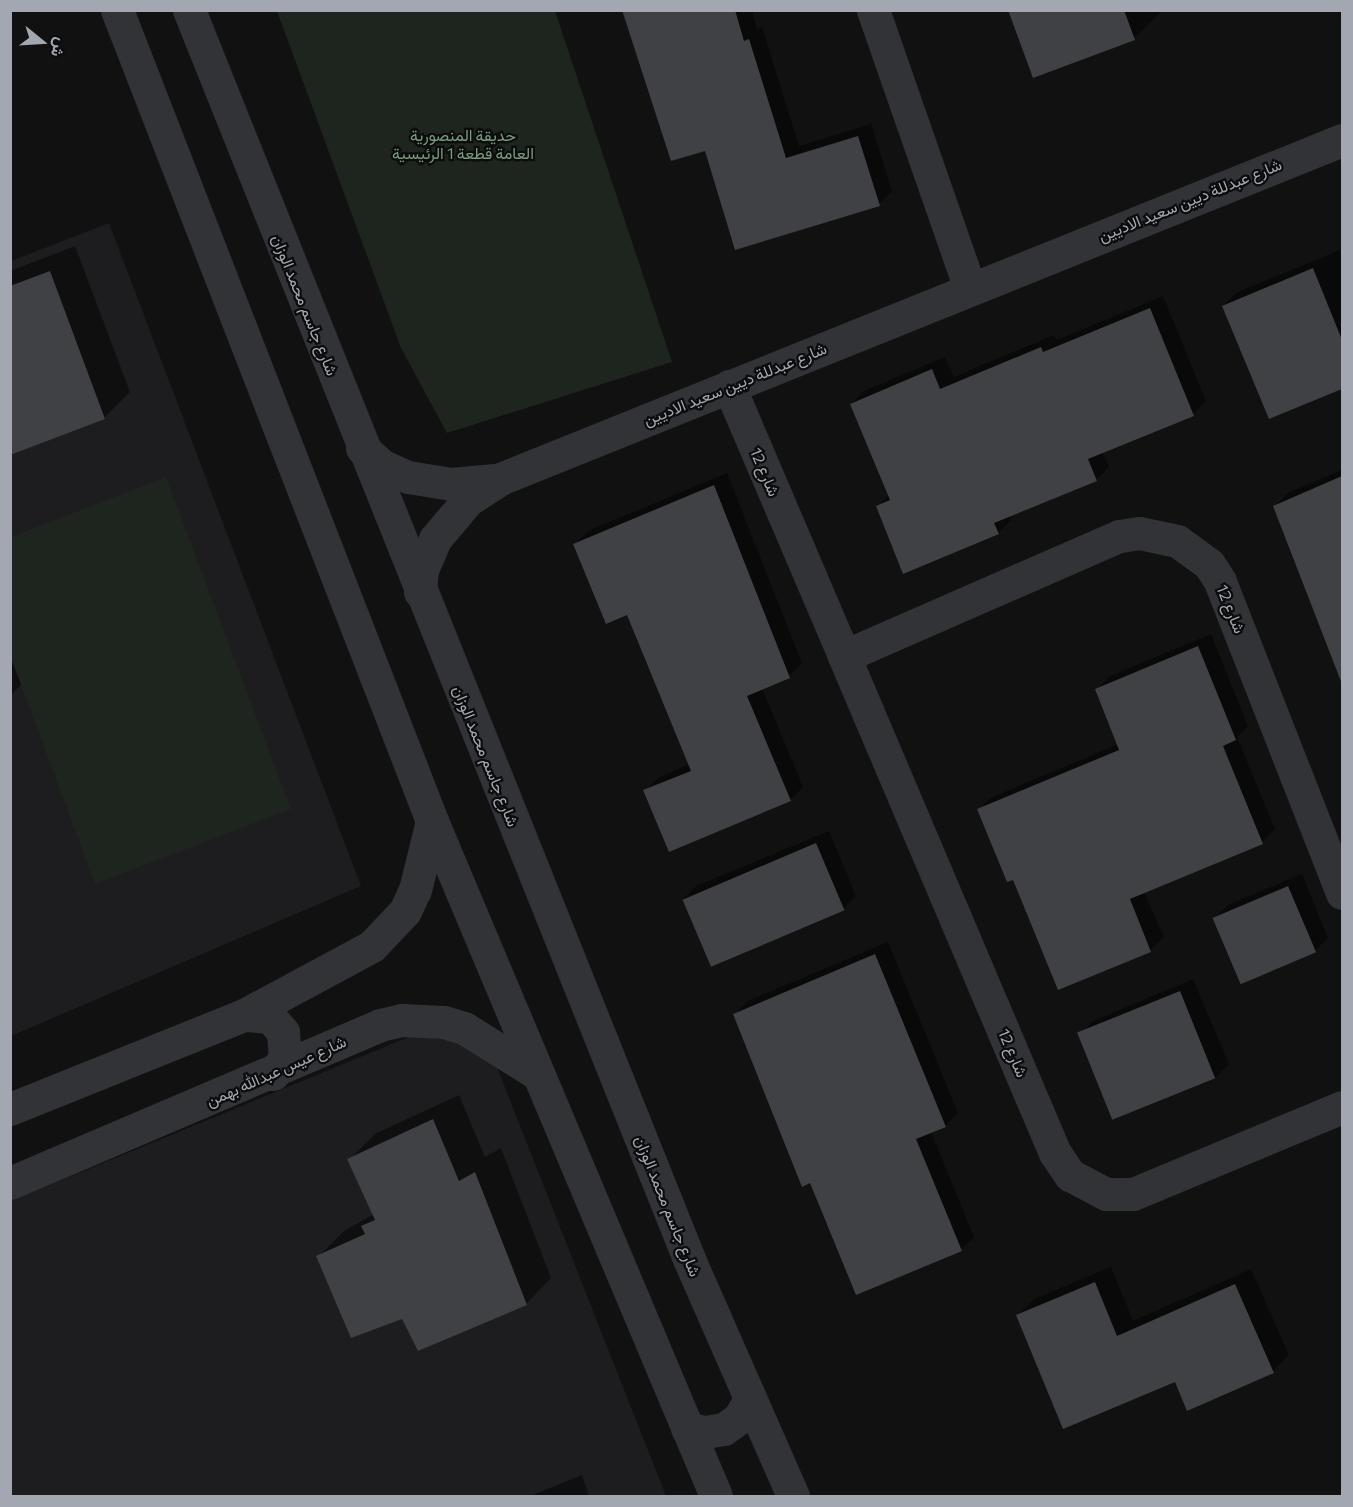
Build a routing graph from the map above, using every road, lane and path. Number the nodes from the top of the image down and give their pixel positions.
1 (189, 10) edge
2 (873, 10) edge
3 (126, 18) edge
4 (1342, 140) edge
5 (970, 288) junction
6 (729, 386) junction
7 (362, 448) junction
8 (500, 479) junction
9 (420, 592) junction
10 (844, 656) junction
11 (432, 821) junction
12 (1342, 892) edge
13 (244, 1015) junction
14 (273, 1074) junction
15 (538, 1074) junction
16 (1342, 1107) edge
17 (10, 1109) edge
18 (10, 1183) edge
19 (749, 1401) junction
20 (687, 1428) junction
21 (716, 1497) edge
22 (793, 1497) edge

1 - 7 street, شارع جاسم محمد الوزان
2 - 5 street
3 - 11 street
4 - 5 street, شارع عبدللة ديين سعيد الاديين
5 - 6 street, شارع عبدللة ديين سعيد الاديين
6 - 8 street, شارع عبدللة ديين سعيد الاديين
6 - 10 street, شارع 12
7 - 8 street, شارع عبدللة ديين سعيد الاديين
7 - 9 street, شارع جاسم محمد الوزان
8 - 9 street, شارع عبدللة ديين سعيد الاديين
9 - 19 street, شارع جاسم محمد الوزان
10 - 12 street, شارع 12
10 - 16 street, شارع 12
11 - 13 street
11 - 15 street
13 - 14 street
13 - 17 street
14 - 15 street, شارع عيس عبدالله بهمن
14 - 18 street, شارع عيس عبدالله بهمن
15 - 20 street
19 - 20 street
19 - 22 street, شارع جاسم محمد الوزان
20 - 21 street

